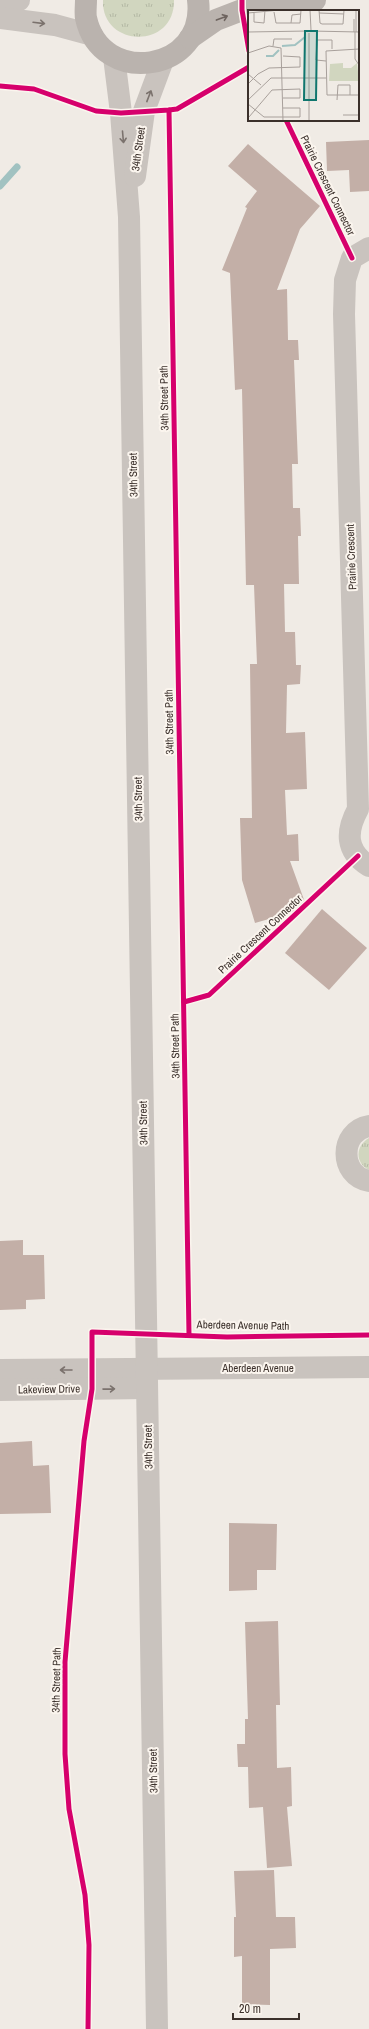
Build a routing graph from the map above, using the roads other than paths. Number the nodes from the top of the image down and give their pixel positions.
1 (19, 0) edge
2 (86, 0) edge
3 (198, 0) edge
4 (315, 0) edge
5 (0, 3) edge
6 (0, 18) edge
7 (92, 35) junction
8 (190, 38) junction
9 (114, 57) junction
10 (163, 60) junction
11 (129, 217) junction
12 (369, 248) edge
13 (369, 866) edge
14 (369, 1126) edge
15 (369, 1181) edge
16 (369, 1367) edge
17 (0, 1370) edge
18 (147, 1379) junction
19 (0, 1390) edge
20 (157, 2029) edge

1 - 5 street
2 - 7 main road
3 - 8 main road
8 -> 4 main road
6 -> 7 street
7 - 9 main road
8 - 10 main road
9 - 10 main road
9 -> 11 street, 34th Street
11 -> 10 street, 34th Street
11 - 18 street, 34th Street
12 - 13 street, Prairie Crescent
14 - 15 street
16 - 18 street, Aberdeen Avenue
18 -> 17 street, Lakeview Drive
19 -> 18 street, Lakeview Drive
18 - 20 street, 34th Street

